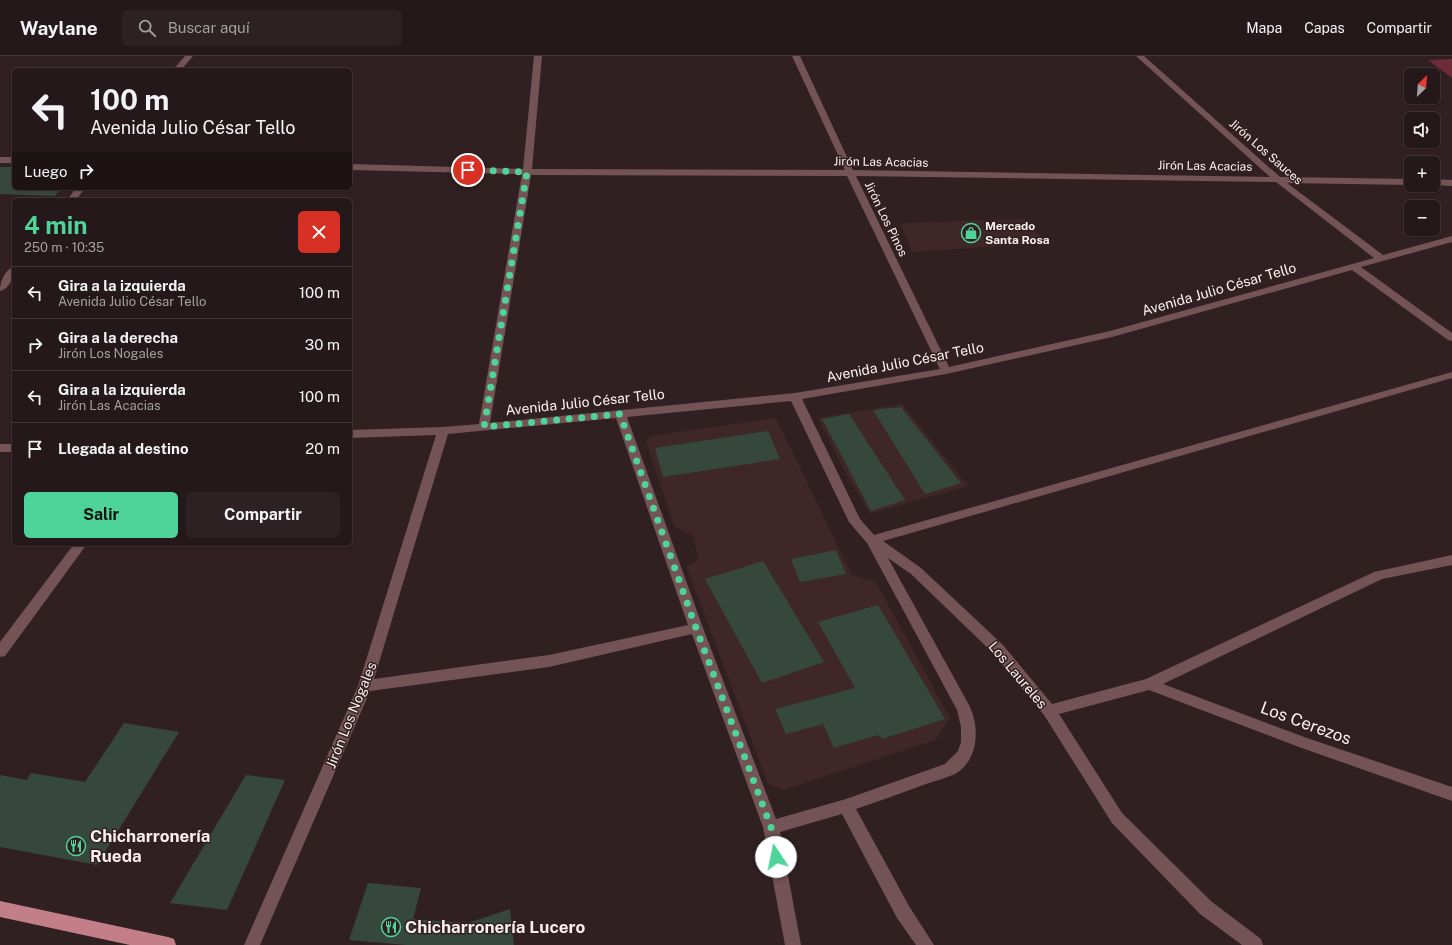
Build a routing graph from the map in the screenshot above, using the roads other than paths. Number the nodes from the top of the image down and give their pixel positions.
1 (189, 56) edge
2 (538, 56) edge
3 (796, 56) edge
4 (1140, 56) edge
5 (179, 68) edge
6 (0, 160) edge
7 (12, 160) edge
8 (352, 167) edge
9 (527, 172) junction
10 (850, 173) junction
11 (1278, 180) junction
12 (1404, 182) edge
13 (1440, 182) edge
14 (1452, 183) edge
15 (79, 190) edge
16 (73, 198) edge
17 (1452, 239) edge
18 (1382, 259) junction
19 (1354, 266) junction
20 (12, 273) edge
21 (0, 288) edge
22 (1452, 338) edge
23 (946, 371) junction
24 (1452, 375) edge
25 (795, 397) junction
26 (620, 414) junction
27 (484, 427) junction
28 (443, 431) junction
29 (352, 434) edge
30 (0, 448) edge
31 (12, 448) edge
32 (872, 540) junction
33 (80, 546) edge
34 (1452, 560) edge
35 (696, 628) junction
36 (0, 652) edge
37 (1149, 684) junction
38 (366, 686) junction
39 (1049, 711) junction
40 (1452, 794) edge
41 (846, 806) junction
42 (771, 827) junction
43 (0, 909) edge
44 (168, 945) edge
45 (252, 945) edge
46 (794, 945) edge
47 (926, 945) edge
48 (1255, 945) edge

1 - 5 street
2 - 9 street
3 - 10 street, Jirón Los Pinos
4 - 11 street, Jirón Los Sauces
6 - 7 street
8 - 9 street, Jirón Las Acacias
9 - 10 street, Jirón Las Acacias
9 - 27 street
10 - 11 street, Jirón Las Acacias
10 - 23 street, Jirón Los Pinos
11 - 12 street, Jirón Las Acacias
11 - 18 street, Jirón Los Sauces
13 - 14 street
15 - 16 street
17 - 18 street, Avenida Julio César Tello
18 - 19 street, Avenida Julio César Tello
19 - 22 street
19 - 23 street, Avenida Julio César Tello
20 - 21 street
23 - 25 street, Avenida Julio César Tello
24 - 32 street
25 - 26 street, Avenida Julio César Tello
25 - 32 street, Los Laureles
26 - 27 street, Avenida Julio César Tello
26 - 35 street
27 - 28 street, Avenida Julio César Tello
28 - 29 street, Avenida Julio César Tello
28 - 38 street, Jirón Los Nogales
30 - 31 street
32 - 39 street, Los Laureles
32 - 41 street
33 - 36 street
34 - 37 street
35 - 38 street
35 - 42 street
37 - 39 street
37 - 40 street, Los Cerezos
38 - 45 street, Jirón Los Nogales
39 - 48 street, Los Laureles
41 - 42 street
41 - 47 street
42 - 46 street
43 - 44 main road

